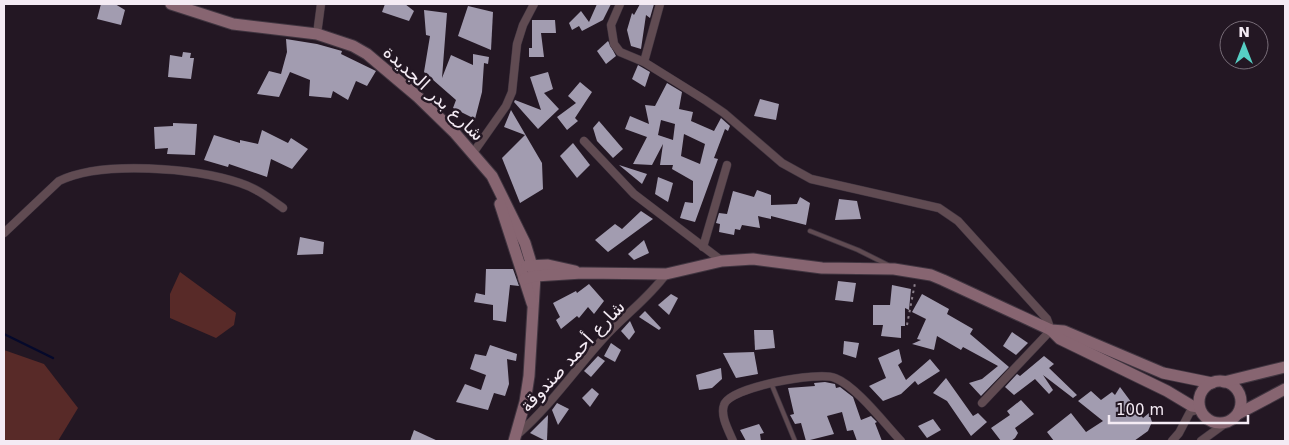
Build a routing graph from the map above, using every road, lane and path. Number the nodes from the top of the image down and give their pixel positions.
1 (171, 4) edge
2 (321, 4) edge
3 (534, 4) edge
4 (620, 4) edge
5 (660, 4) edge
6 (316, 34) junction
7 (644, 62) junction
8 (584, 141) dead end
9 (473, 153) junction
10 (727, 165) dead end
11 (283, 208) dead end
12 (810, 231) dead end
13 (4, 233) edge
14 (703, 247) junction
15 (722, 261) junction
16 (894, 269) junction
17 (528, 271) junction
18 (917, 273) junction
19 (666, 274) junction
20 (907, 325) dead end
21 (1052, 330) junction
22 (1285, 367) edge
23 (1218, 382) junction
24 (771, 383) junction
25 (1285, 389) edge
26 (982, 404) dead end
27 (1200, 408) junction
28 (1238, 414) junction
29 (1227, 422) junction
30 (516, 438) edge
31 (733, 441) edge
32 (795, 441) edge
33 (901, 441) edge
34 (1172, 441) edge
35 (1201, 441) edge

1 - 6 main road, شارع بدر الجديدة
2 - 6 street
3 - 9 street
4 - 7 street
5 - 7 street
6 - 9 main road, شارع بدر الجديدة
7 - 21 street
8 - 14 street
9 - 17 main road, شارع بدر الجديدة
10 - 14 street
11 - 13 street
12 - 16 lane
14 - 15 street
15 - 16 main road
15 - 19 main road
16 - 18 main road
17 - 19 main road
17 - 30 main road, شارع بدر الجديدة
18 - 20 path
18 - 21 main road
19 - 30 street, شارع أحمد صندوقة
21 - 23 main road
21 - 26 street
21 - 27 main road
22 - 23 main road
23 - 27 main road
23 - 28 main road
24 - 31 street
24 - 32 lane
24 - 33 street
25 - 28 main road
27 - 29 main road
27 - 34 street
28 - 29 main road
29 - 35 street

